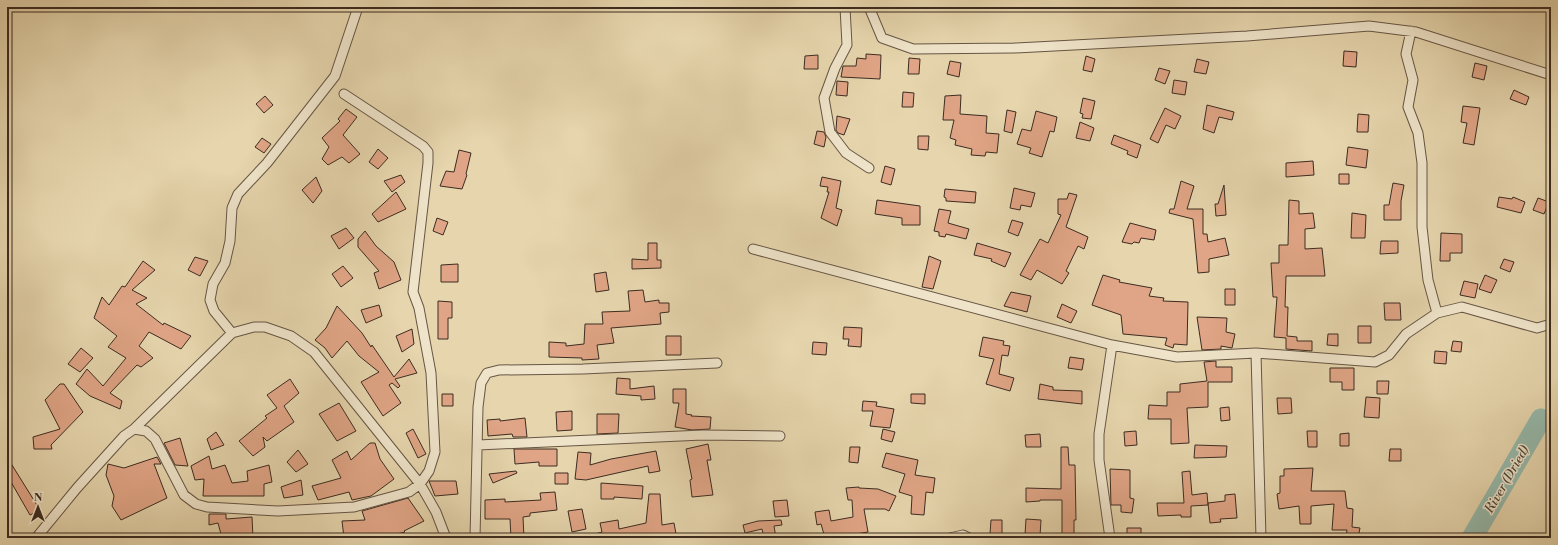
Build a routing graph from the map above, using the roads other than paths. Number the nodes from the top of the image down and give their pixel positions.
1 (358, 7) edge
2 (845, 7) edge
3 (869, 7) edge
4 (1411, 31) junction
5 (1551, 75) edge
6 (344, 94) dead end
7 (868, 168) dead end
8 (753, 249) dead end
9 (1437, 313) junction
10 (1551, 324) edge
11 (232, 333) junction
12 (1112, 345) junction
13 (1256, 353) junction
14 (717, 363) dead end
15 (134, 429) junction
16 (780, 436) dead end
17 (478, 445) junction
18 (420, 484) junction
19 (36, 538) edge
20 (446, 538) edge
21 (475, 538) edge
22 (950, 538) edge
23 (969, 538) edge
24 (1110, 538) edge
25 (1261, 538) edge

1 - 11 street
2 - 7 street
3 - 4 street
4 - 5 street
4 - 9 street
6 - 18 street
8 - 12 street
9 - 10 street
9 - 13 street
11 - 15 street
11 - 18 street
12 - 13 street
12 - 24 street
13 - 25 street
14 - 17 street
15 - 18 street
15 - 19 street
16 - 17 street
17 - 21 street
18 - 20 street
22 - 23 street

